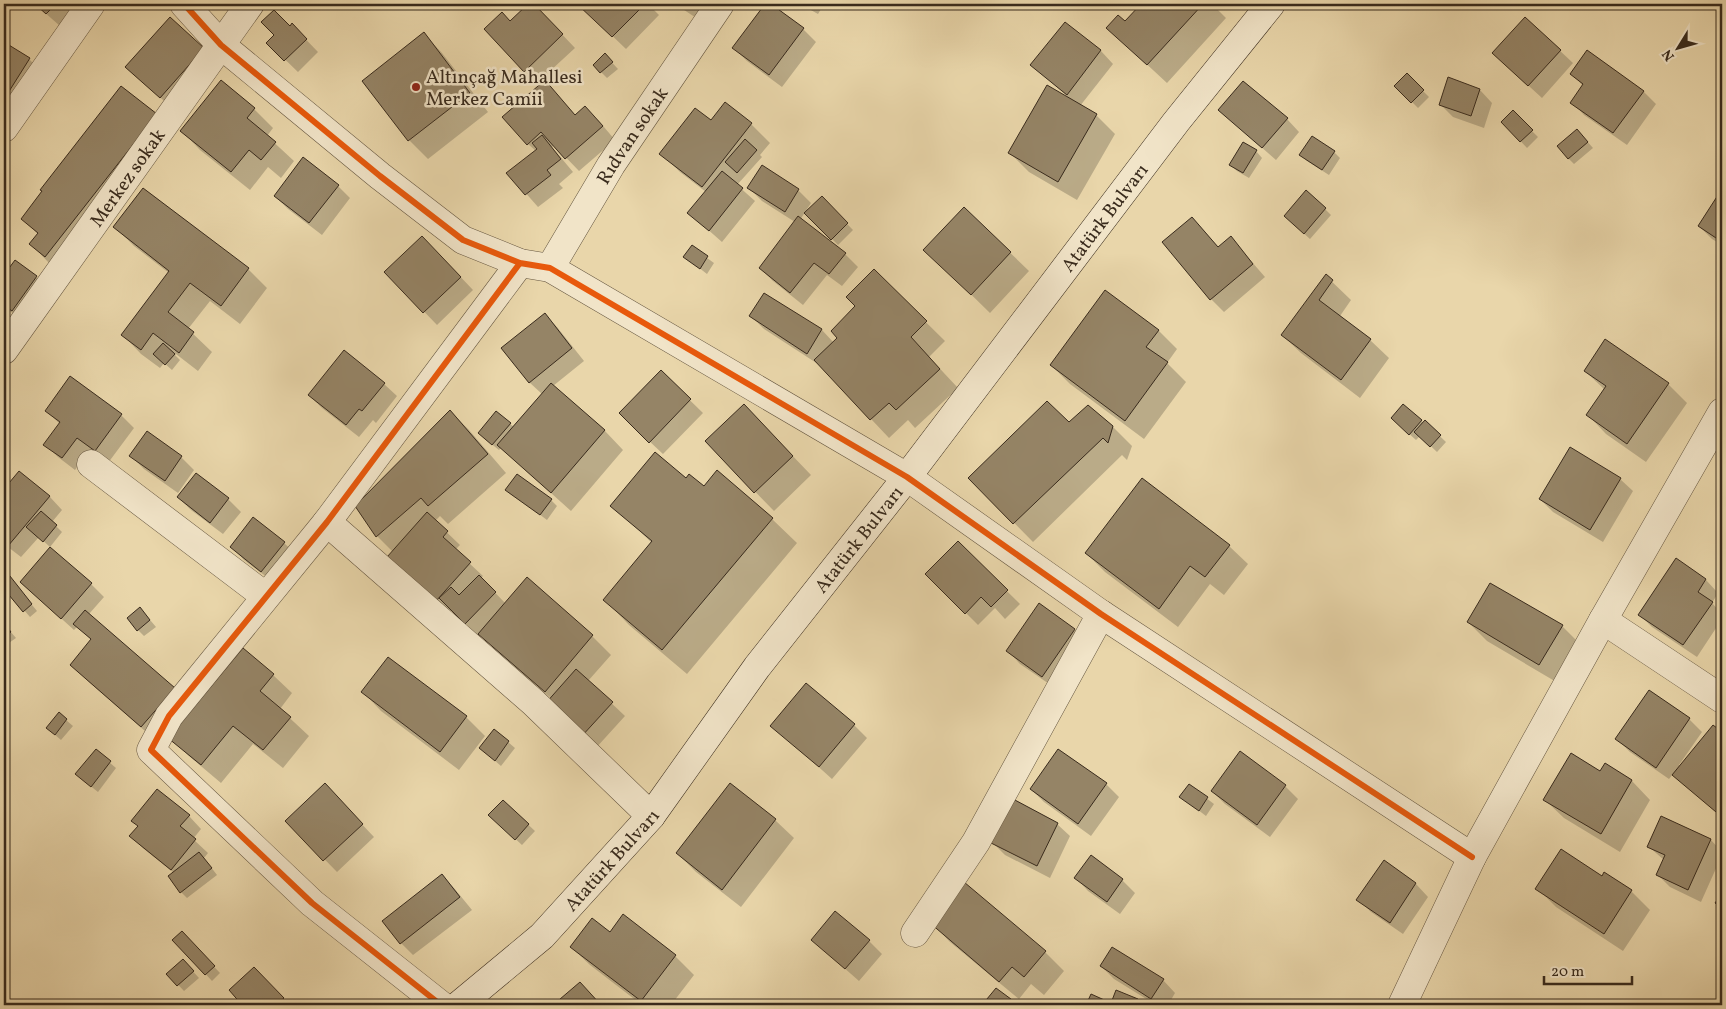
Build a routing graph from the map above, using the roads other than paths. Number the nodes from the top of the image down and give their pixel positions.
1 (91, 4) edge
2 (184, 4) edge
3 (250, 4) edge
4 (720, 4) edge
5 (1271, 4) edge
6 (221, 45) junction
7 (4, 128) edge
8 (520, 263) junction
9 (550, 268) junction
10 (4, 350) edge
11 (1722, 412) edge
12 (91, 464) dead end
13 (907, 477) junction
14 (327, 522) junction
15 (265, 596) junction
16 (1101, 614) junction
17 (1603, 620) junction
18 (1722, 699) edge
19 (651, 816) junction
20 (1472, 857) junction
21 (915, 933) dead end
22 (442, 1005) edge
23 (459, 1005) edge
24 (1402, 1005) edge

1 - 7 street
2 - 6 street
3 - 6 street, Merkez sokak
4 - 9 street, Rıdvan sokak
5 - 13 street, Atatürk Bulvarı
6 - 8 street
6 - 10 street, Merkez sokak
8 - 9 street
8 - 14 street
9 - 13 street
11 - 17 street
12 - 15 street
13 - 16 street
13 - 19 street, Atatürk Bulvarı
14 - 15 street
14 - 19 street
15 - 22 street
16 - 20 street
16 - 21 street
17 - 18 street
17 - 20 street
19 - 23 street, Atatürk Bulvarı
20 - 24 street

